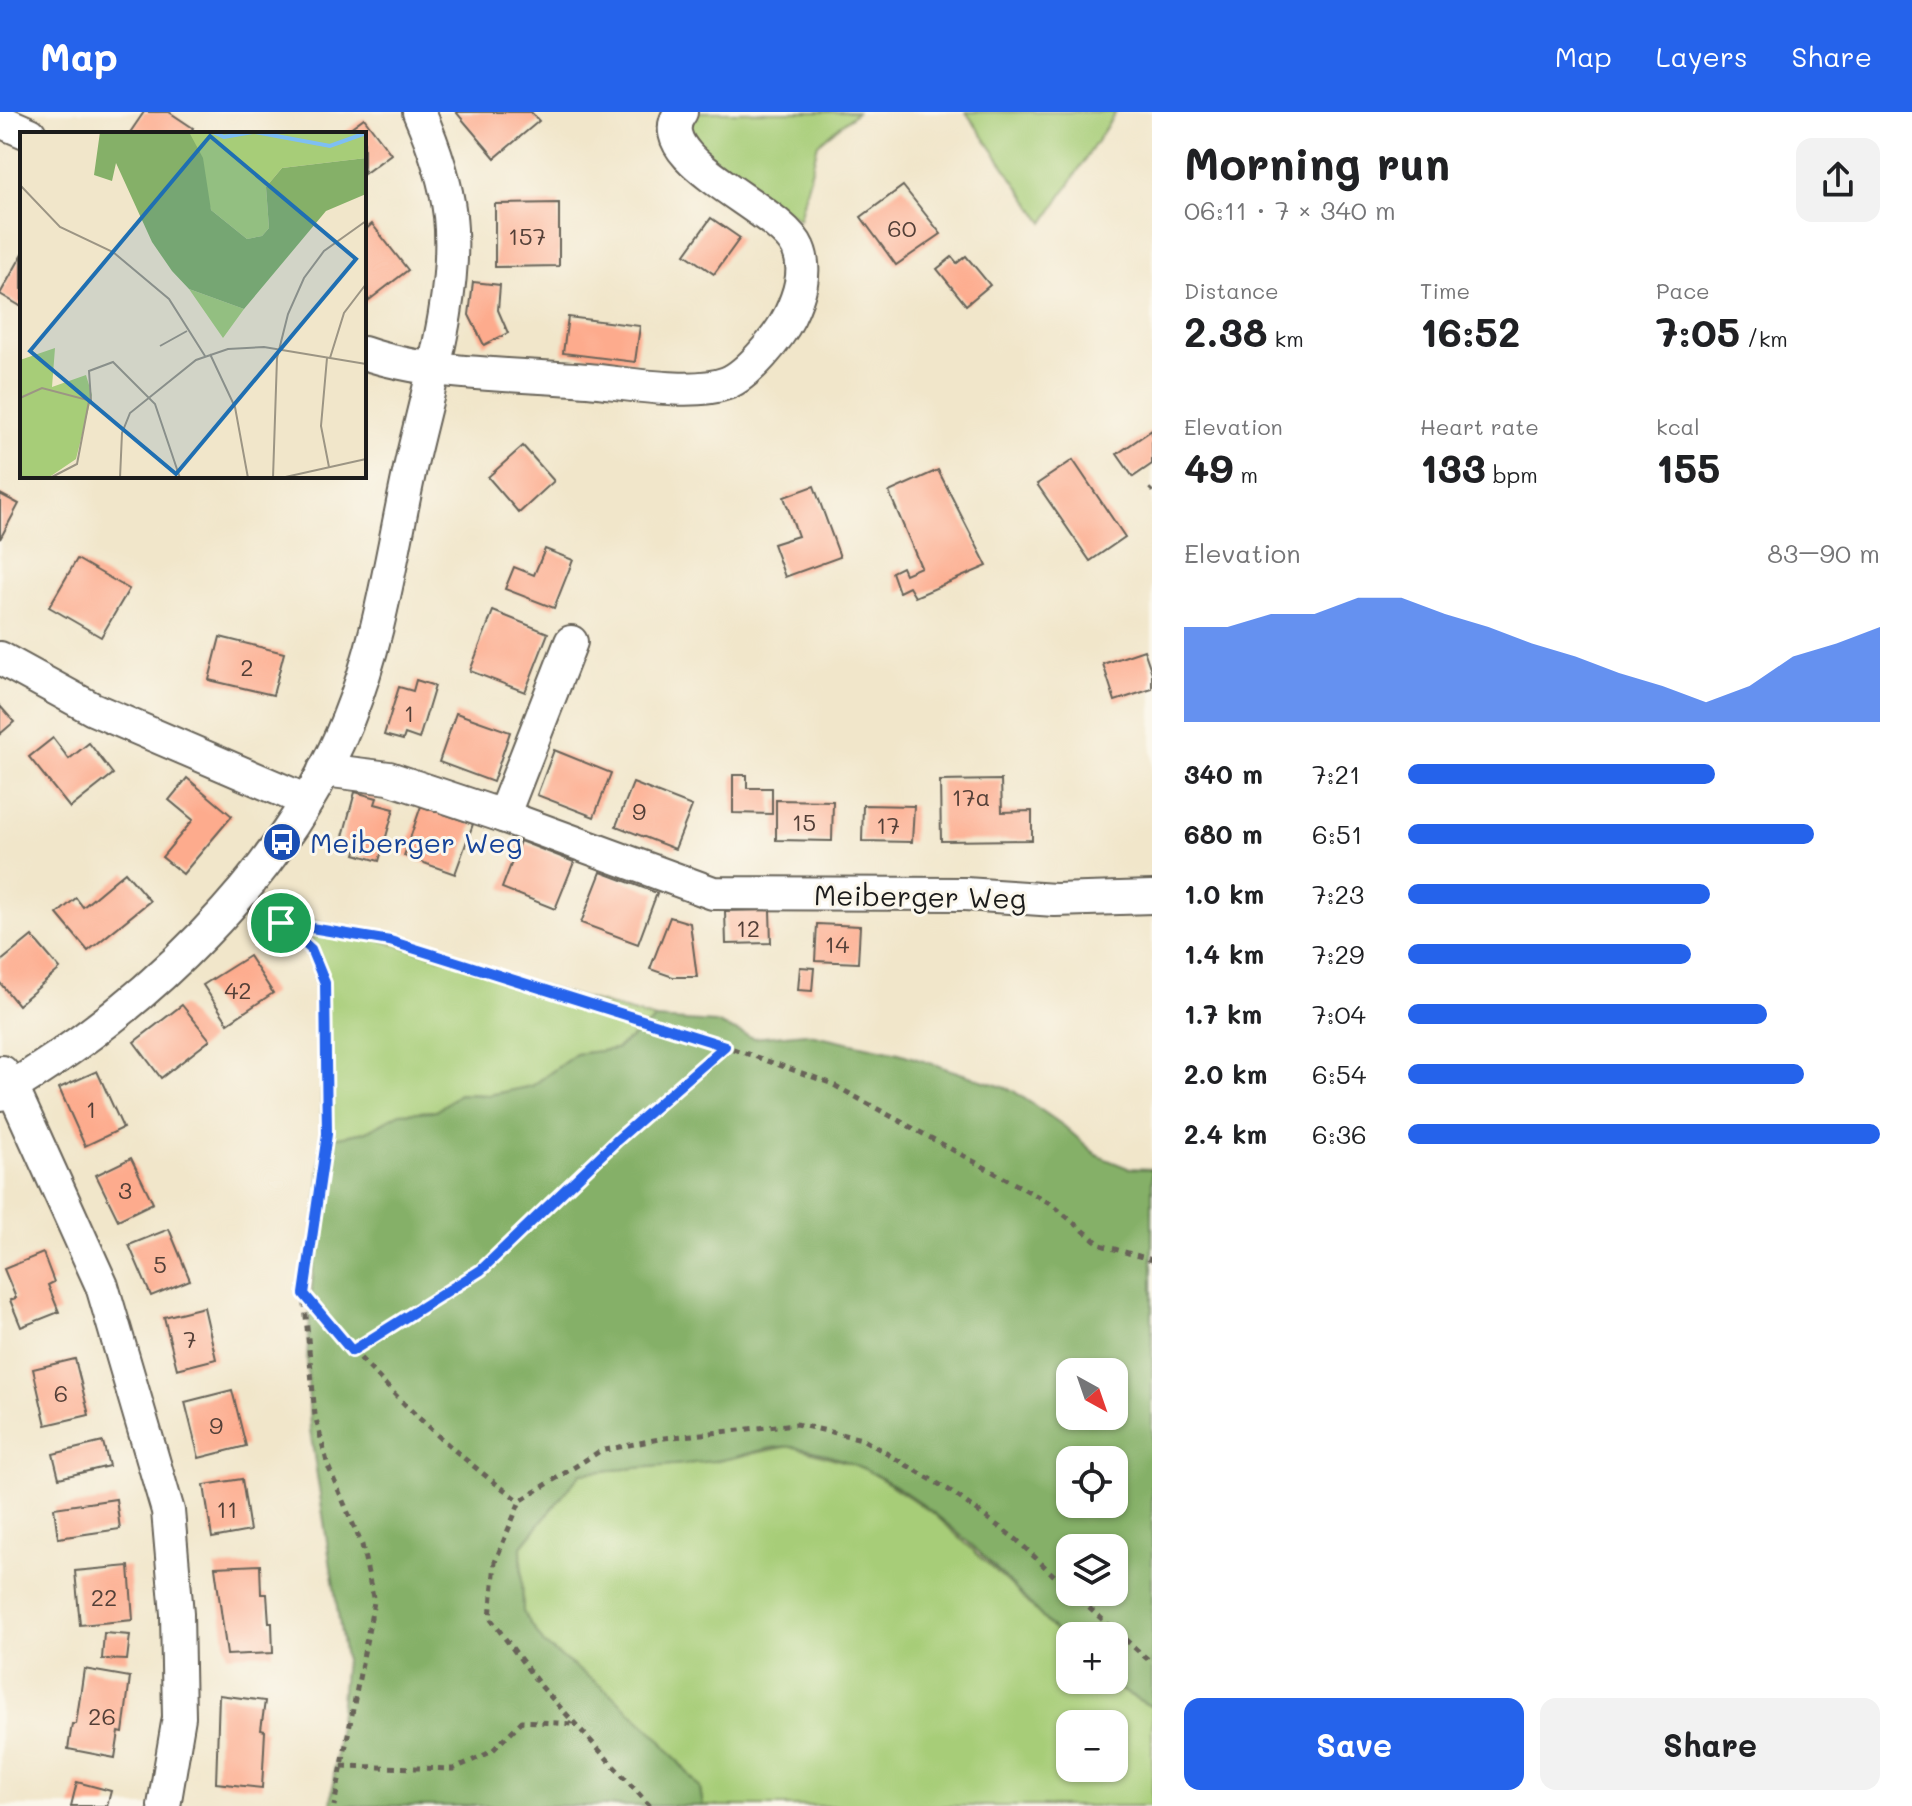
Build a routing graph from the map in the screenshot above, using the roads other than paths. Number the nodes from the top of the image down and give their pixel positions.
1 (419, 112) edge
2 (681, 112) edge
3 (0, 121) edge
4 (25, 132) edge
5 (366, 353) edge
6 (433, 367) junction
7 (571, 642) dead end
8 (0, 658) edge
9 (324, 770) junction
10 (307, 801) junction
11 (503, 816) junction
12 (1152, 897) edge
13 (4, 1083) edge
14 (164, 1806) edge

1 - 6 street
2 - 6 street
3 - 4 street
5 - 6 street
6 - 9 street
7 - 11 street
8 - 10 street
9 - 10 street
9 - 11 street, Meiberger Weg
10 - 13 street
11 - 12 street, Meiberger Weg
13 - 14 street

